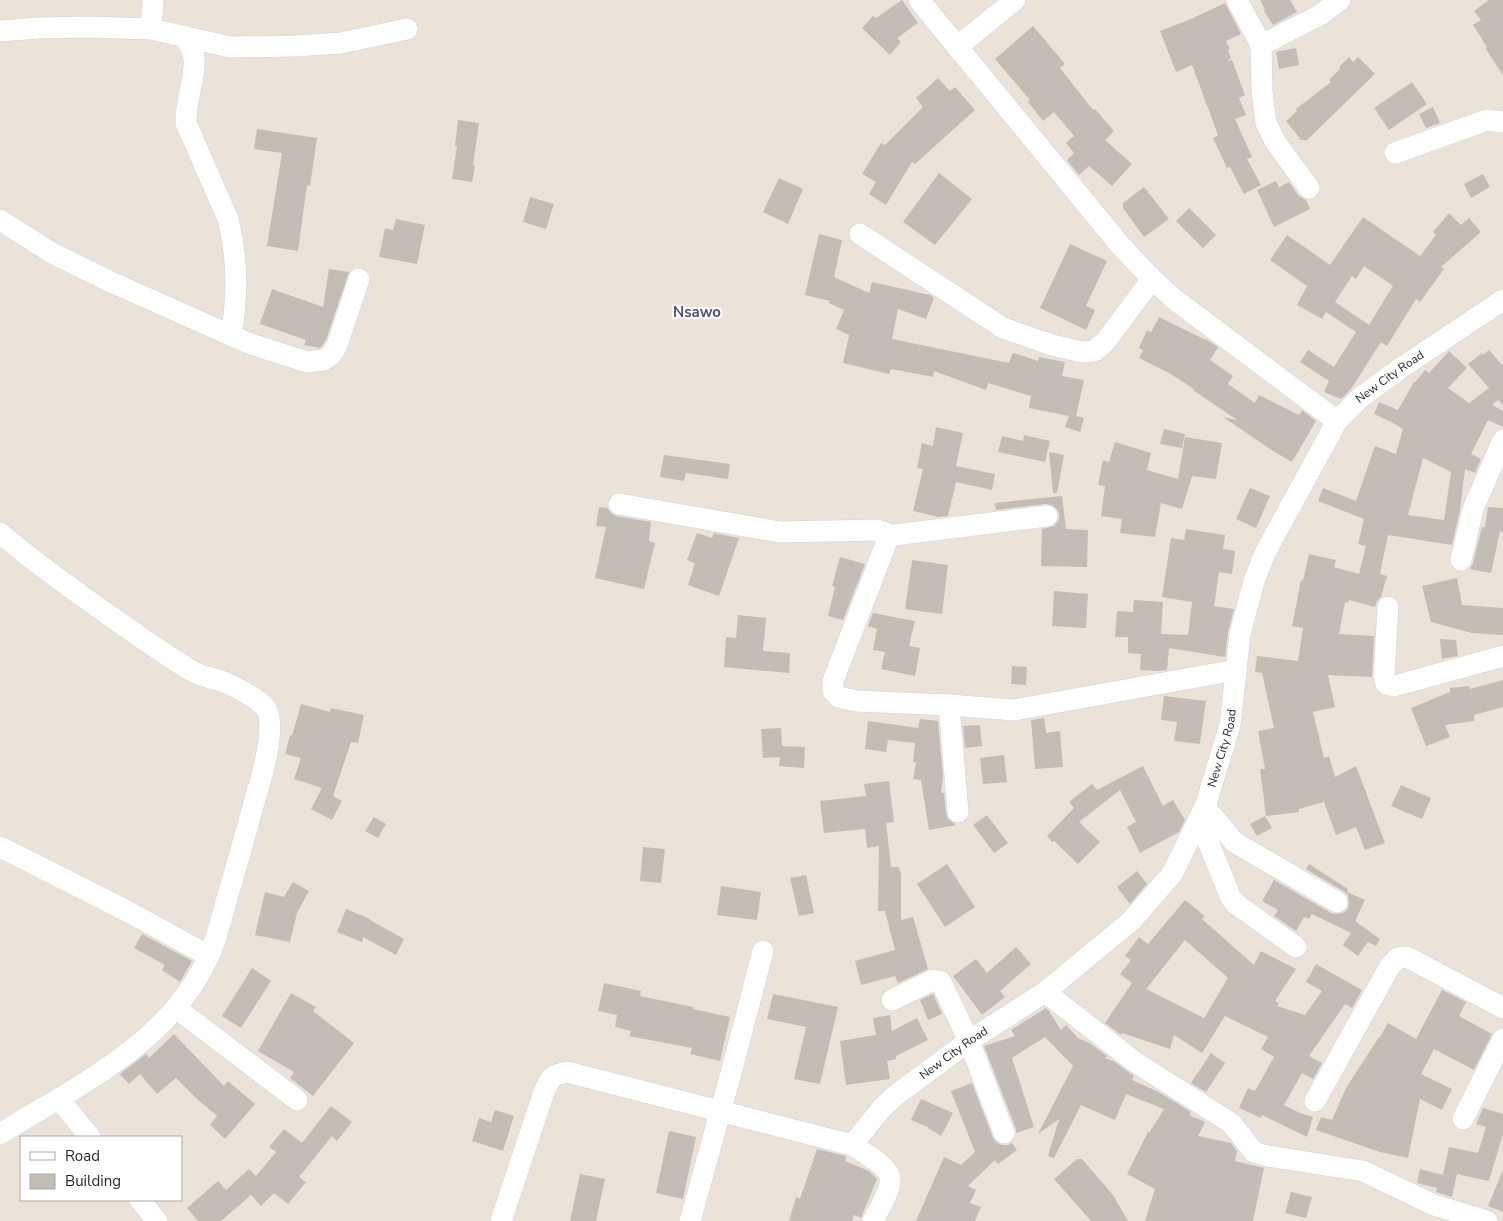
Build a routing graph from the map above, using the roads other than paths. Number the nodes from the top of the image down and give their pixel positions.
1 (153, 0) edge
2 (919, 0) edge
3 (1015, 0) edge
4 (1237, 0) edge
5 (1340, 0) edge
6 (151, 28) junction
7 (407, 29) dead end
8 (0, 32) edge
9 (185, 36) junction
10 (1261, 44) junction
11 (957, 47) junction
12 (1503, 122) edge
13 (1395, 153) dead end
14 (1309, 188) dead end
15 (0, 220) edge
16 (860, 234) dead end
17 (359, 279) dead end
18 (1152, 279) junction
19 (1503, 300) edge
20 (231, 335) junction
21 (1337, 421) junction
22 (1503, 440) edge
23 (619, 504) dead end
24 (1047, 516) dead end
25 (0, 533) edge
26 (886, 536) junction
27 (1461, 560) dead end
28 (1388, 607) dead end
29 (1503, 656) edge
30 (1236, 670) junction
31 (950, 705) junction
32 (958, 812) dead end
33 (1202, 814) junction
34 (0, 847) edge
35 (1337, 902) dead end
36 (1296, 947) dead end
37 (763, 951) dead end
38 (209, 956) junction
39 (1045, 992) junction
40 (892, 1000) dead end
41 (176, 1008) junction
42 (1503, 1008) edge
43 (1503, 1039) edge
44 (970, 1041) junction
45 (59, 1099) junction
46 (297, 1100) dead end
47 (1316, 1101) dead end
48 (721, 1110) junction
49 (1463, 1119) dead end
50 (1004, 1132) dead end
51 (0, 1134) edge
52 (89, 1136) edge
53 (852, 1145) junction
54 (141, 1201) edge
55 (157, 1221) edge
56 (501, 1221) edge
57 (690, 1221) edge
58 (873, 1221) edge
59 (1487, 1221) edge

1 - 6 street
2 - 11 street
3 - 11 street
4 - 10 street
5 - 10 street
6 - 8 street
6 - 9 street
7 - 9 street
9 - 20 street
10 - 14 street
11 - 18 street
12 - 13 street
15 - 20 street
16 - 18 street
17 - 20 street
18 - 21 street
19 - 21 street, New City Road
21 - 30 street, New City Road
22 - 27 street
23 - 26 street
24 - 26 street
25 - 38 street
26 - 31 street
28 - 29 street
30 - 31 street
30 - 33 street, New City Road
31 - 32 street
33 - 35 street
33 - 36 street
33 - 39 street, New City Road
34 - 38 street
37 - 48 street
38 - 41 street
39 - 44 street, New City Road
39 - 59 street
40 - 44 street
41 - 45 street
41 - 46 street
42 - 47 street
43 - 49 street
44 - 50 street
44 - 53 street, New City Road
45 - 51 street
45 - 52 street
48 - 53 street
48 - 56 street
48 - 57 street
53 - 58 street
54 - 55 street

